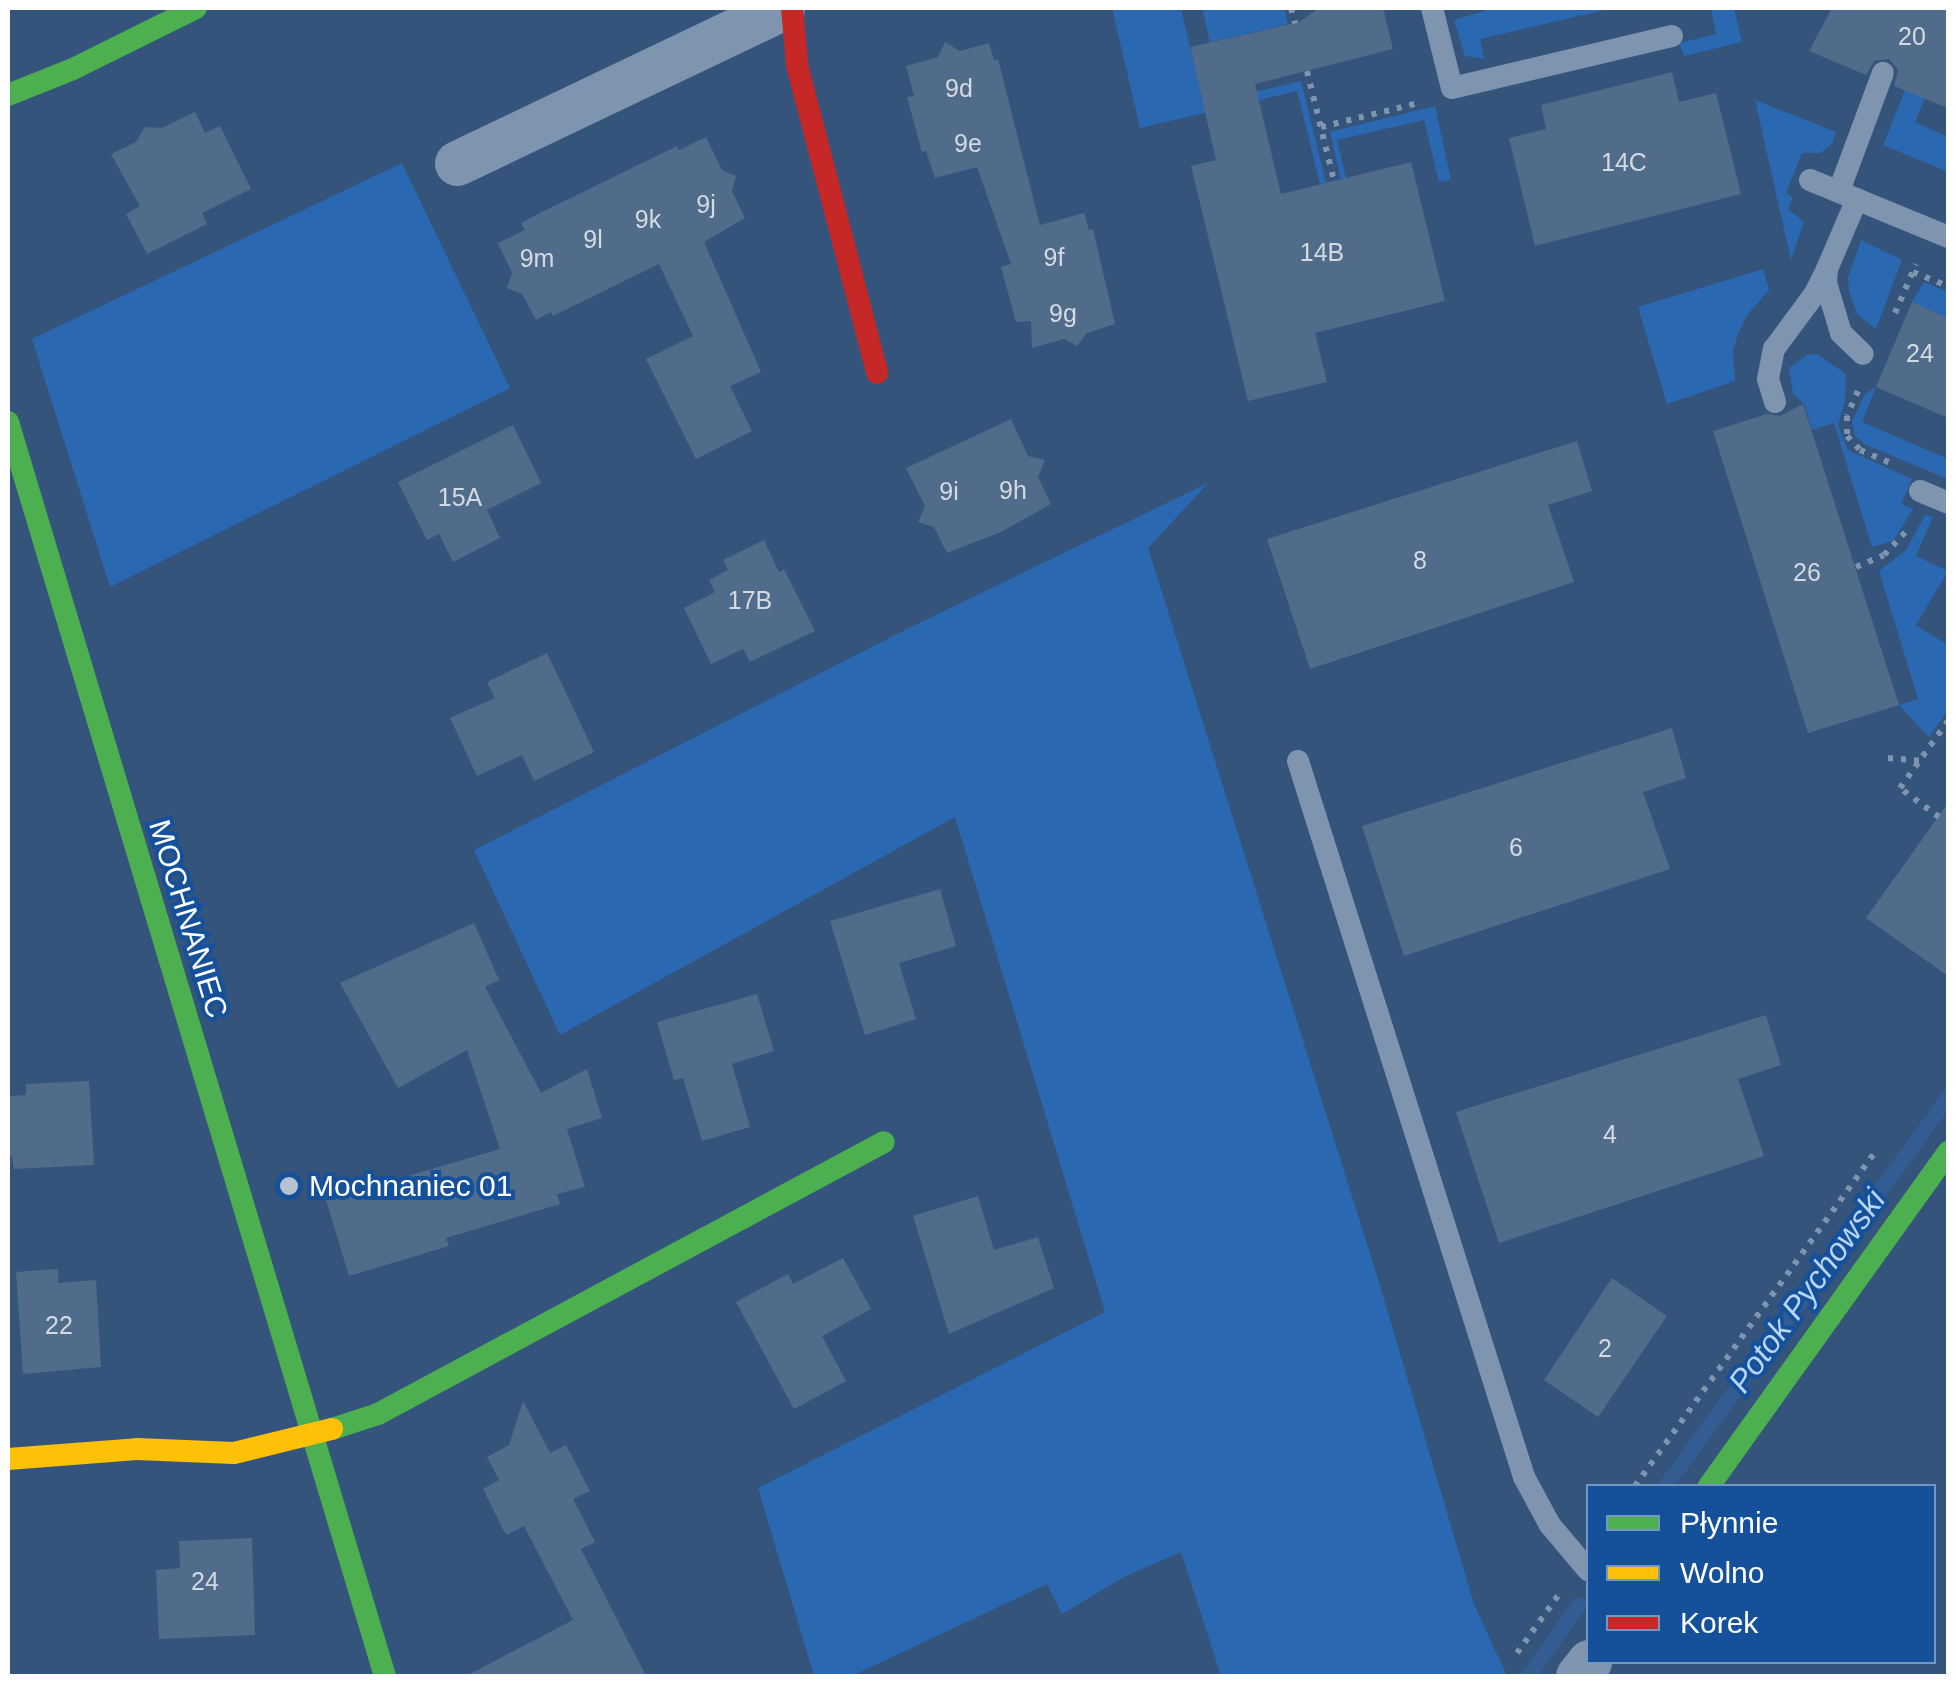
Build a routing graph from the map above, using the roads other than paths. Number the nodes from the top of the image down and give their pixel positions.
1 (196, 8) edge
2 (782, 8) edge
3 (792, 8) edge
4 (1432, 8) edge
5 (1672, 36) dead end
6 (1882, 73) dead end
7 (8, 96) edge
8 (457, 162) dead end
9 (1810, 180) dead end
10 (1848, 195) junction
11 (1948, 236) edge
12 (1826, 269) junction
13 (1863, 354) dead end
14 (877, 373) dead end
15 (1774, 402) dead end
16 (8, 422) edge
17 (1923, 492) road end
18 (1948, 503) edge
19 (1298, 761) dead end
20 (884, 1142) dead end
21 (1948, 1152) edge
22 (312, 1432) junction
23 (8, 1458) edge
24 (1710, 1484) edge
25 (1585, 1566) edge
26 (385, 1676) edge

1 - 7 street
2 - 8 street
3 - 14 street
4 - 5 lane
6 - 10 lane
9 - 10 lane
10 - 11 lane
10 - 12 lane
12 - 13 lane
12 - 15 lane
16 - 22 street, MOCHNANIEC
17 - 18 lane
19 - 25 lane
20 - 22 street
21 - 24 street
22 - 23 street
22 - 26 street, MOCHNANIEC

